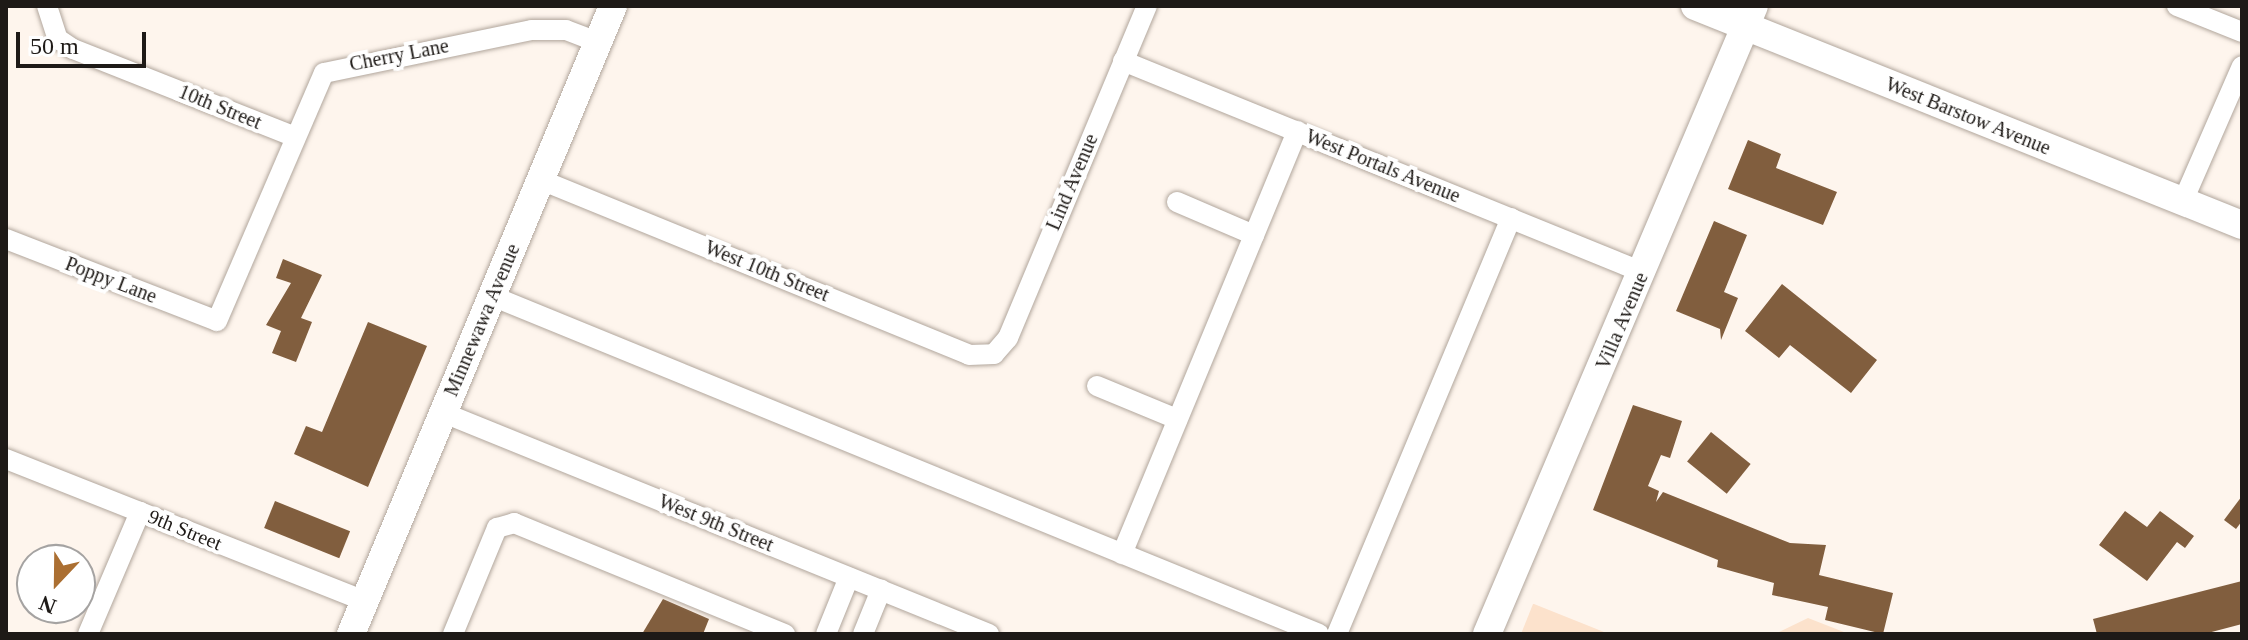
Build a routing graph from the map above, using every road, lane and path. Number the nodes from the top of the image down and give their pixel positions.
1 (47, 6) edge
2 (613, 6) edge
3 (1147, 6) edge
4 (1695, 6) edge
5 (2177, 6) edge
6 (1750, 16) edge
7 (2242, 32) edge
8 (598, 42) junction
9 (1123, 61) junction
10 (2242, 66) edge
11 (1297, 131) junction
12 (295, 137) junction
13 (541, 180) junction
14 (2183, 201) junction
15 (1177, 202) dead end
16 (1511, 218) junction
17 (2242, 225) edge
18 (1254, 235) junction
19 (6, 239) edge
20 (1642, 272) junction
21 (492, 296) junction
22 (217, 321) joint
23 (994, 354) joint
24 (1097, 386) dead end
25 (444, 413) junction
26 (1177, 419) junction
27 (6, 459) edge
28 (140, 512) junction
29 (1122, 554) junction
30 (849, 577) junction
31 (881, 590) junction
32 (365, 601) junction
33 (88, 634) edge
34 (351, 634) edge
35 (453, 634) edge
36 (785, 634) edge
37 (826, 634) edge
38 (863, 634) edge
39 (989, 634) edge
40 (1319, 634) edge
41 (1337, 634) edge
42 (1487, 634) edge

1 - 12 street, 10th Street
2 - 8 main road, Minnewawa Avenue
3 - 9 street, Lind Avenue
4 - 6 main road, West Barstow Avenue
5 - 7 street
6 - 14 main road, West Barstow Avenue
6 - 20 main road, Villa Avenue
8 - 12 street, Cherry Lane
8 - 13 main road, Minnewawa Avenue
9 - 11 street, West Portals Avenue
9 - 23 street, Lind Avenue
10 - 14 street
11 - 16 street, West Portals Avenue
11 - 18 street
12 - 22 street, Cherry Lane
13 - 21 main road, Minnewawa Avenue
13 - 23 street, West 10th Street
14 - 17 main road, West Barstow Avenue
15 - 18 street
16 - 20 street, West Portals Avenue
16 - 41 street
18 - 26 street
19 - 22 street, Poppy Lane
20 - 42 main road, Villa Avenue
21 - 25 main road, Minnewawa Avenue
21 - 29 street
24 - 26 street
25 - 30 street, West 9th Street
25 - 32 main road, Minnewawa Avenue
26 - 29 street
27 - 28 street, 9th Street
28 - 32 street, 9th Street
28 - 33 street
29 - 40 street
30 - 31 street, West 9th Street
30 - 37 street
31 - 38 street
31 - 39 street, West 9th Street
32 - 34 main road, Minnewawa Avenue
35 - 36 street

